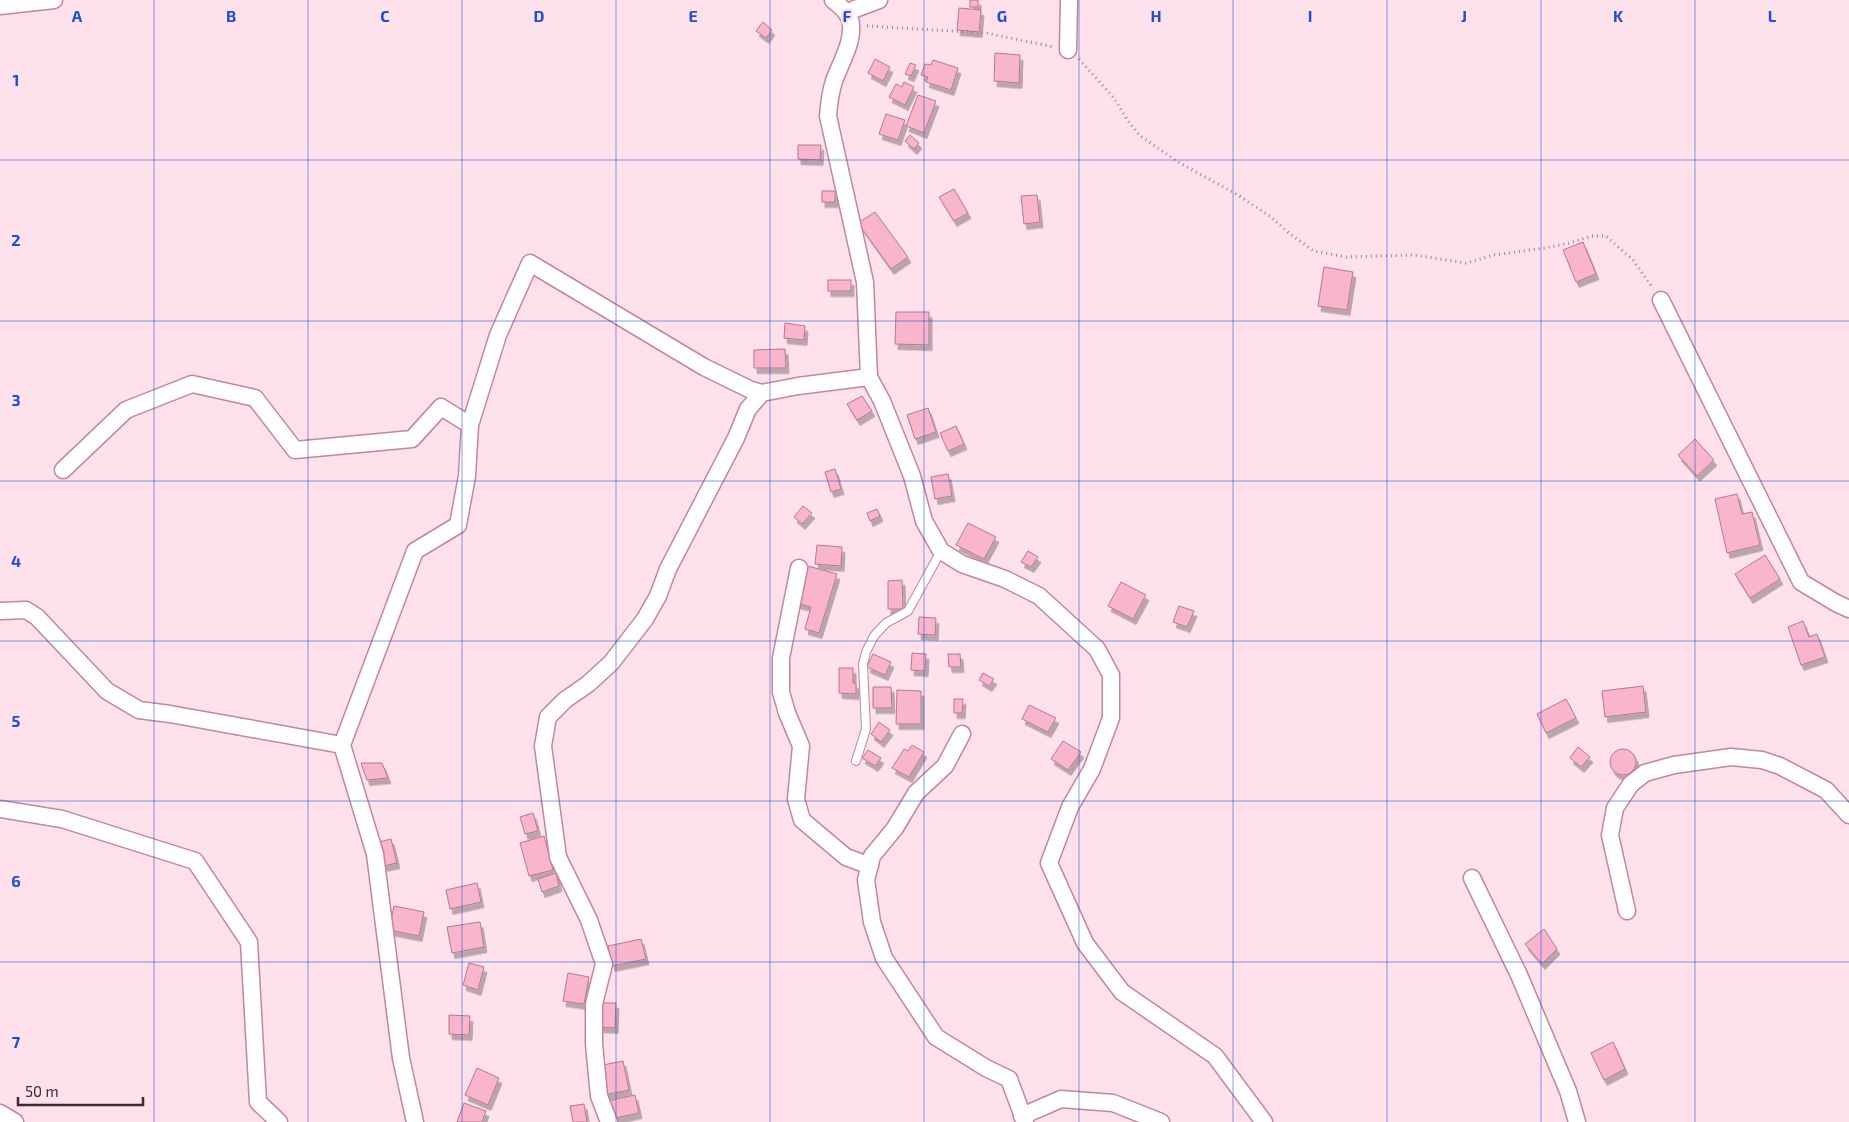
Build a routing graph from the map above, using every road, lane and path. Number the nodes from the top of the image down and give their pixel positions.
1 (54, 0) edge
2 (833, 0) edge
3 (877, 0) edge
4 (1069, 0) edge
5 (0, 6) edge
6 (849, 18) junction
7 (1068, 50) junction
8 (1661, 300) joint
9 (869, 377) junction
10 (762, 393) junction
11 (470, 424) junction
12 (63, 470) dead end
13 (941, 550) junction
14 (799, 568) dead end
15 (1849, 609) edge
16 (0, 611) edge
17 (962, 734) dead end
18 (342, 745) junction
19 (856, 760) dead end
20 (0, 809) edge
21 (1849, 815) edge
22 (870, 866) junction
23 (1472, 878) dead end
24 (1627, 911) dead end
25 (0, 1113) edge
26 (1024, 1119) edge
27 (14, 1122) edge
28 (279, 1122) edge
29 (415, 1122) edge
30 (608, 1122) edge
31 (1161, 1122) edge
32 (1264, 1122) edge
33 (1577, 1122) edge

1 - 5 street
2 - 6 street
3 - 6 street
4 - 7 street
6 - 7 path
6 - 9 street
7 - 8 path
8 - 15 street
9 - 10 street
9 - 13 street
10 - 11 street
10 - 30 street
11 - 12 street
11 - 18 street
13 - 19 lane
13 - 32 street
14 - 22 street
16 - 18 street
17 - 22 street
18 - 29 street
20 - 28 street
21 - 24 street
22 - 26 street
23 - 33 street
25 - 27 street
26 - 31 street

